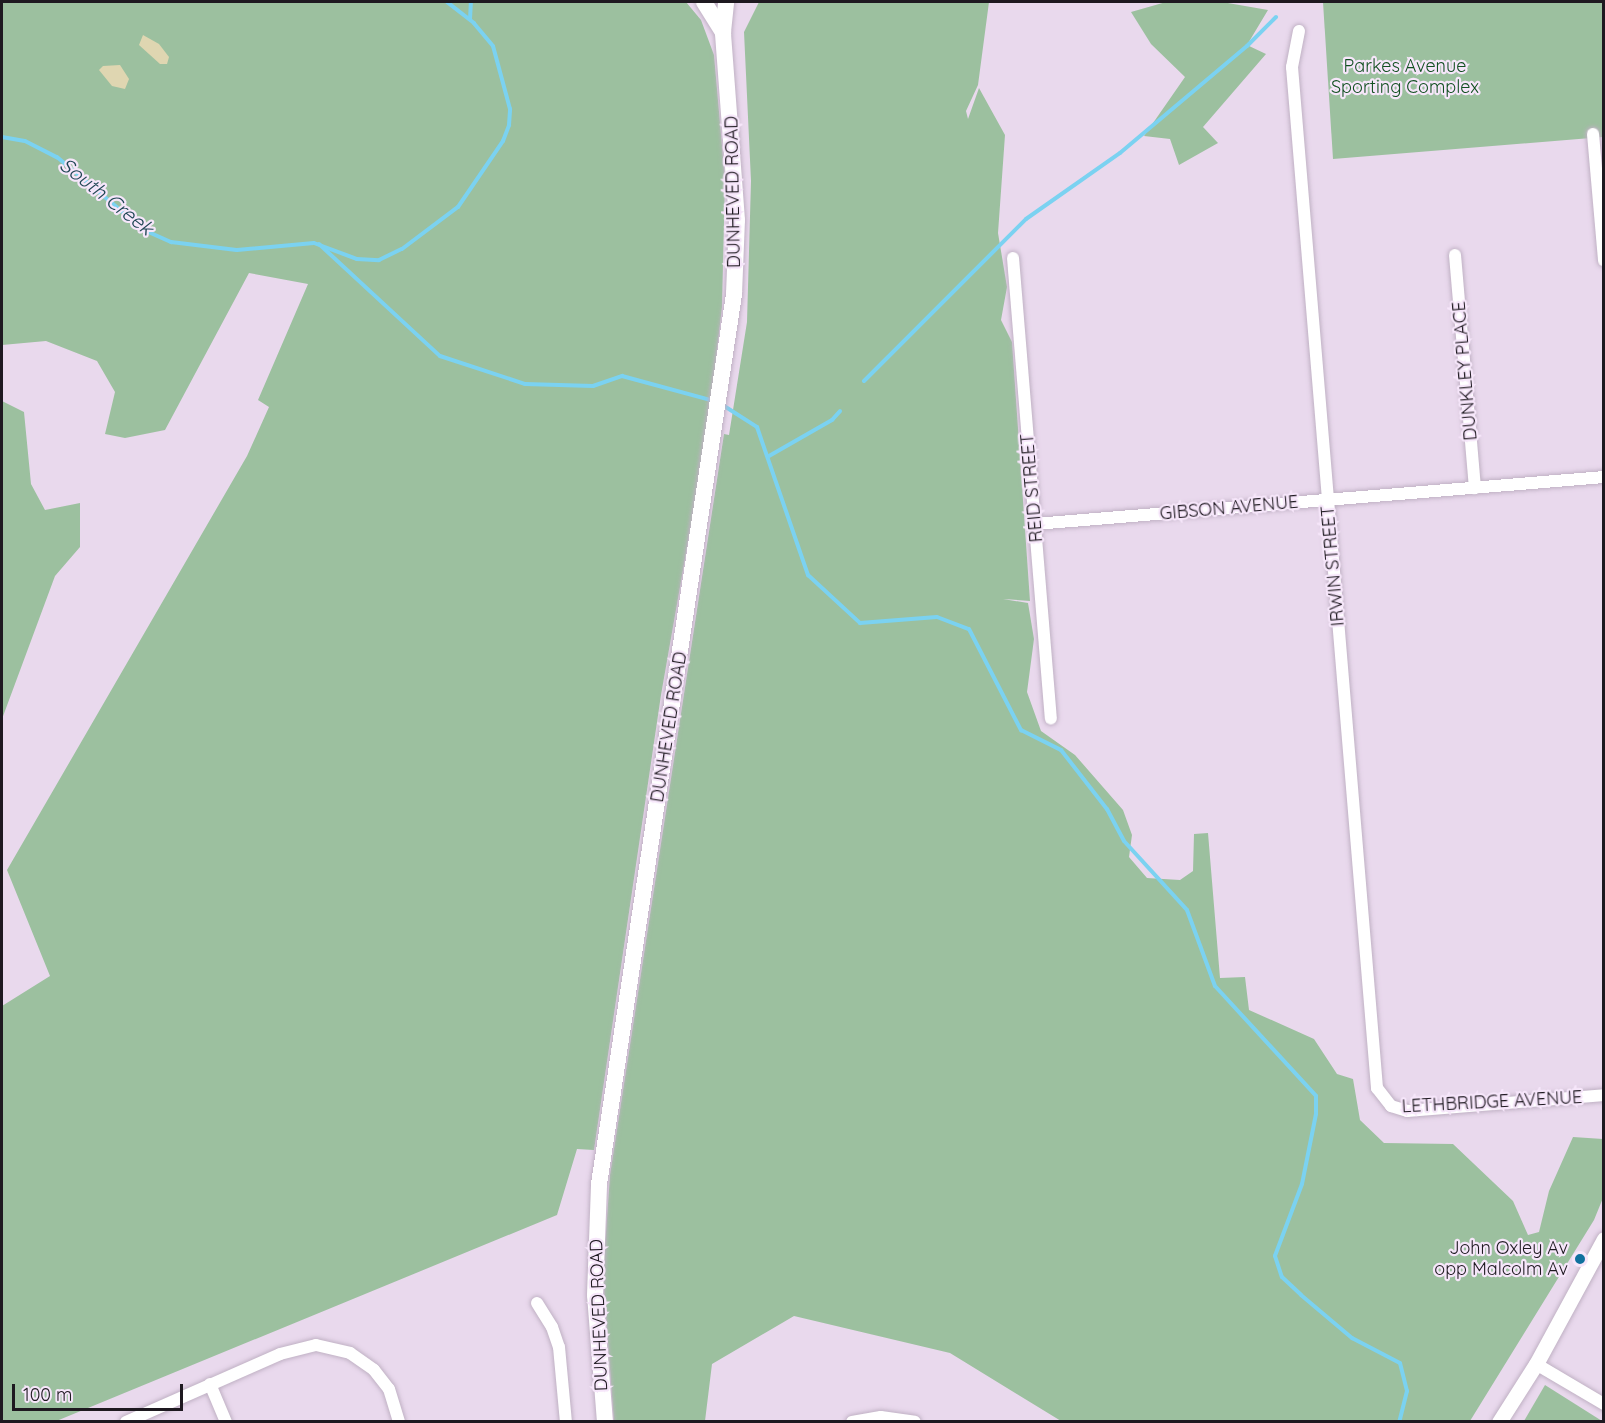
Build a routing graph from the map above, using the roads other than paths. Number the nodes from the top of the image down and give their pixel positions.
1 (704, 2) edge
2 (726, 2) edge
3 (1299, 31) dead end
4 (723, 32) junction
5 (1593, 134) dead end
6 (1455, 255) dead end
7 (1013, 258) dead end
8 (1604, 261) edge
9 (1604, 477) edge
10 (1474, 488) junction
11 (1327, 500) junction
12 (1035, 524) junction
13 (1050, 718) dead end
14 (1604, 1095) edge
15 (1383, 1100) joint
16 (1604, 1239) edge
17 (537, 1303) dead end
18 (1536, 1364) junction
19 (210, 1384) junction
20 (1604, 1404) edge
21 (126, 1422) edge
22 (226, 1422) edge
23 (399, 1422) edge
24 (567, 1422) edge
25 (605, 1422) edge
26 (852, 1422) edge
27 (915, 1422) edge
28 (1499, 1422) edge

1 - 4 main road, DUNHEVED ROAD
2 - 4 main road, DUNHEVED ROAD
3 - 11 street, IRWIN STREET
4 - 25 main road, DUNHEVED ROAD
5 - 8 street
6 - 10 street, DUNKLEY PLACE
7 - 12 street, REID STREET
9 - 10 street, GIBSON AVENUE
10 - 11 street, GIBSON AVENUE
11 - 12 street, GIBSON AVENUE
11 - 15 street, IRWIN STREET
12 - 13 street, REID STREET
14 - 15 street, LETHBRIDGE AVENUE
16 - 18 street
17 - 24 street
18 - 20 street
18 - 28 street
19 - 21 street
19 - 22 street
19 - 23 street
26 - 27 street

